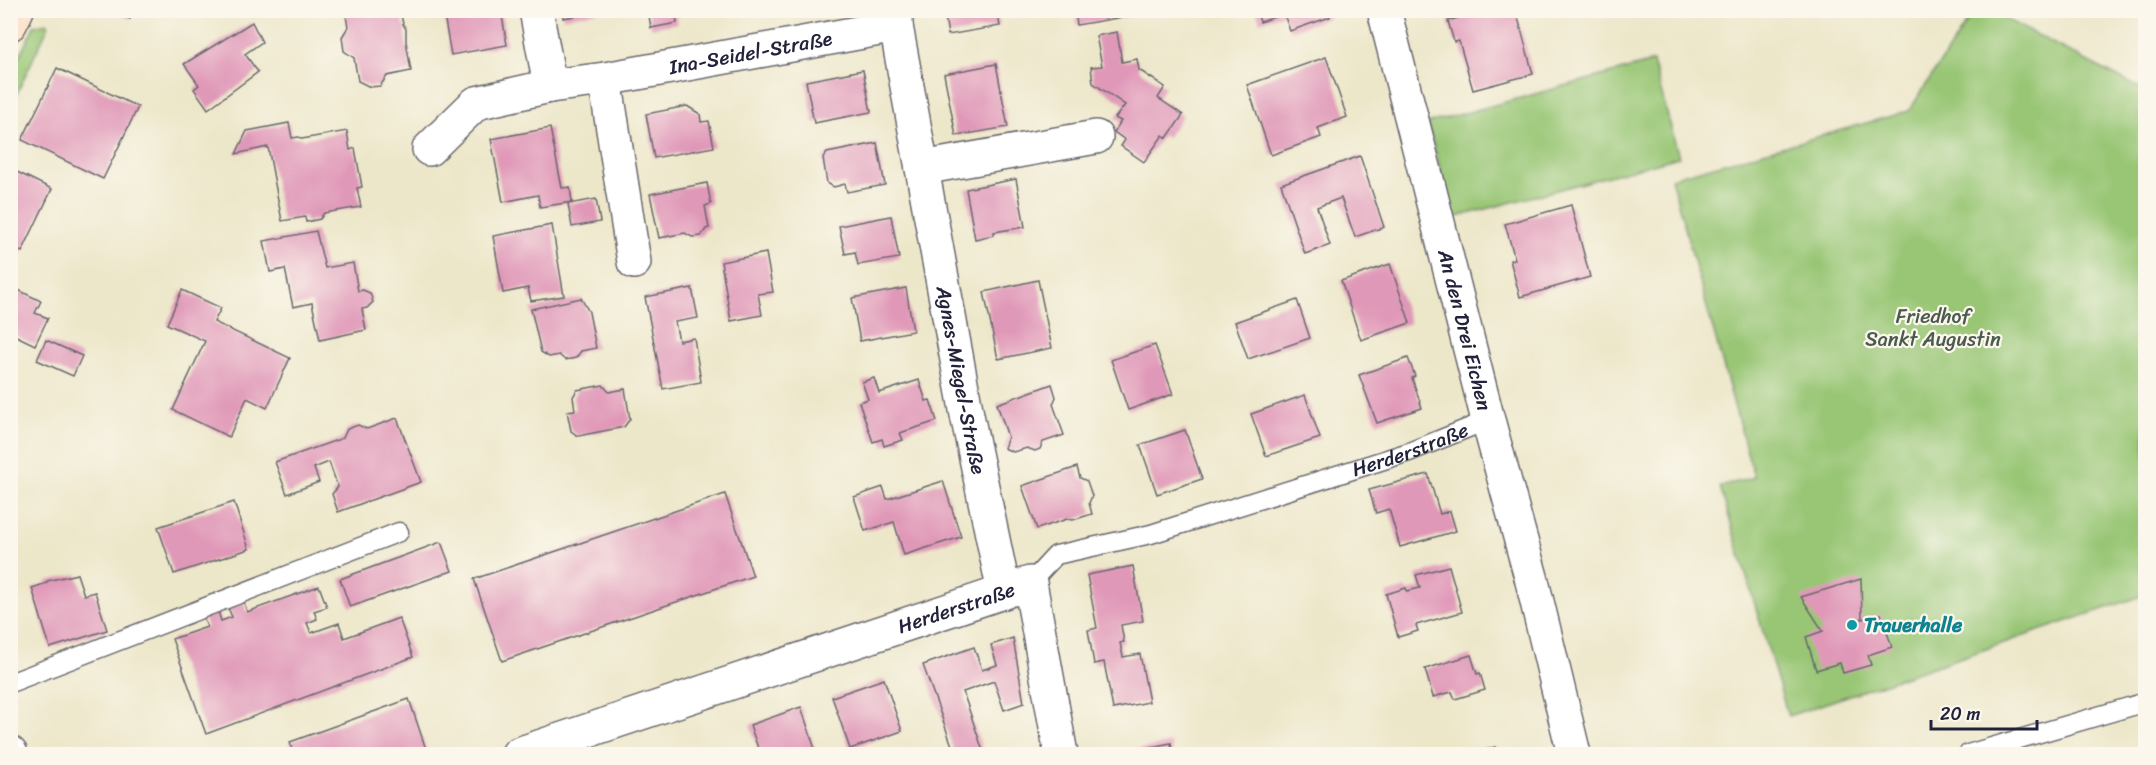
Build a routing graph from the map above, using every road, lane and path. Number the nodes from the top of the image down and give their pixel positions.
1 (17, 10) edge
2 (536, 10) edge
3 (1384, 10) edge
4 (896, 18) edge
5 (10, 24) edge
6 (605, 79) junction
7 (550, 86) junction
8 (1096, 137) dead end
9 (429, 149) dead end
10 (922, 168) junction
11 (634, 261) dead end
12 (1488, 420) junction
13 (399, 532) dead end
14 (1017, 588) junction
15 (10, 683) edge
16 (2145, 702) edge
17 (518, 754) edge
18 (1061, 754) edge
19 (1574, 754) edge
20 (1968, 754) edge

1 - 5 main road
2 - 7 street
3 - 12 street, An den Drei Eichen
4 - 6 street, Ina-Seidel-Straße
4 - 10 street, Agnes-Miegel-Straße
6 - 7 street, Ina-Seidel-Straße
6 - 11 street
7 - 9 street, Ina-Seidel-Straße
8 - 10 street
10 - 14 street, Agnes-Miegel-Straße
12 - 14 lane, Herderstraße
12 - 19 street, An den Drei Eichen
13 - 15 lane
14 - 17 street, Herderstraße
14 - 18 street, Agnes-Miegel-Straße
16 - 20 lane

